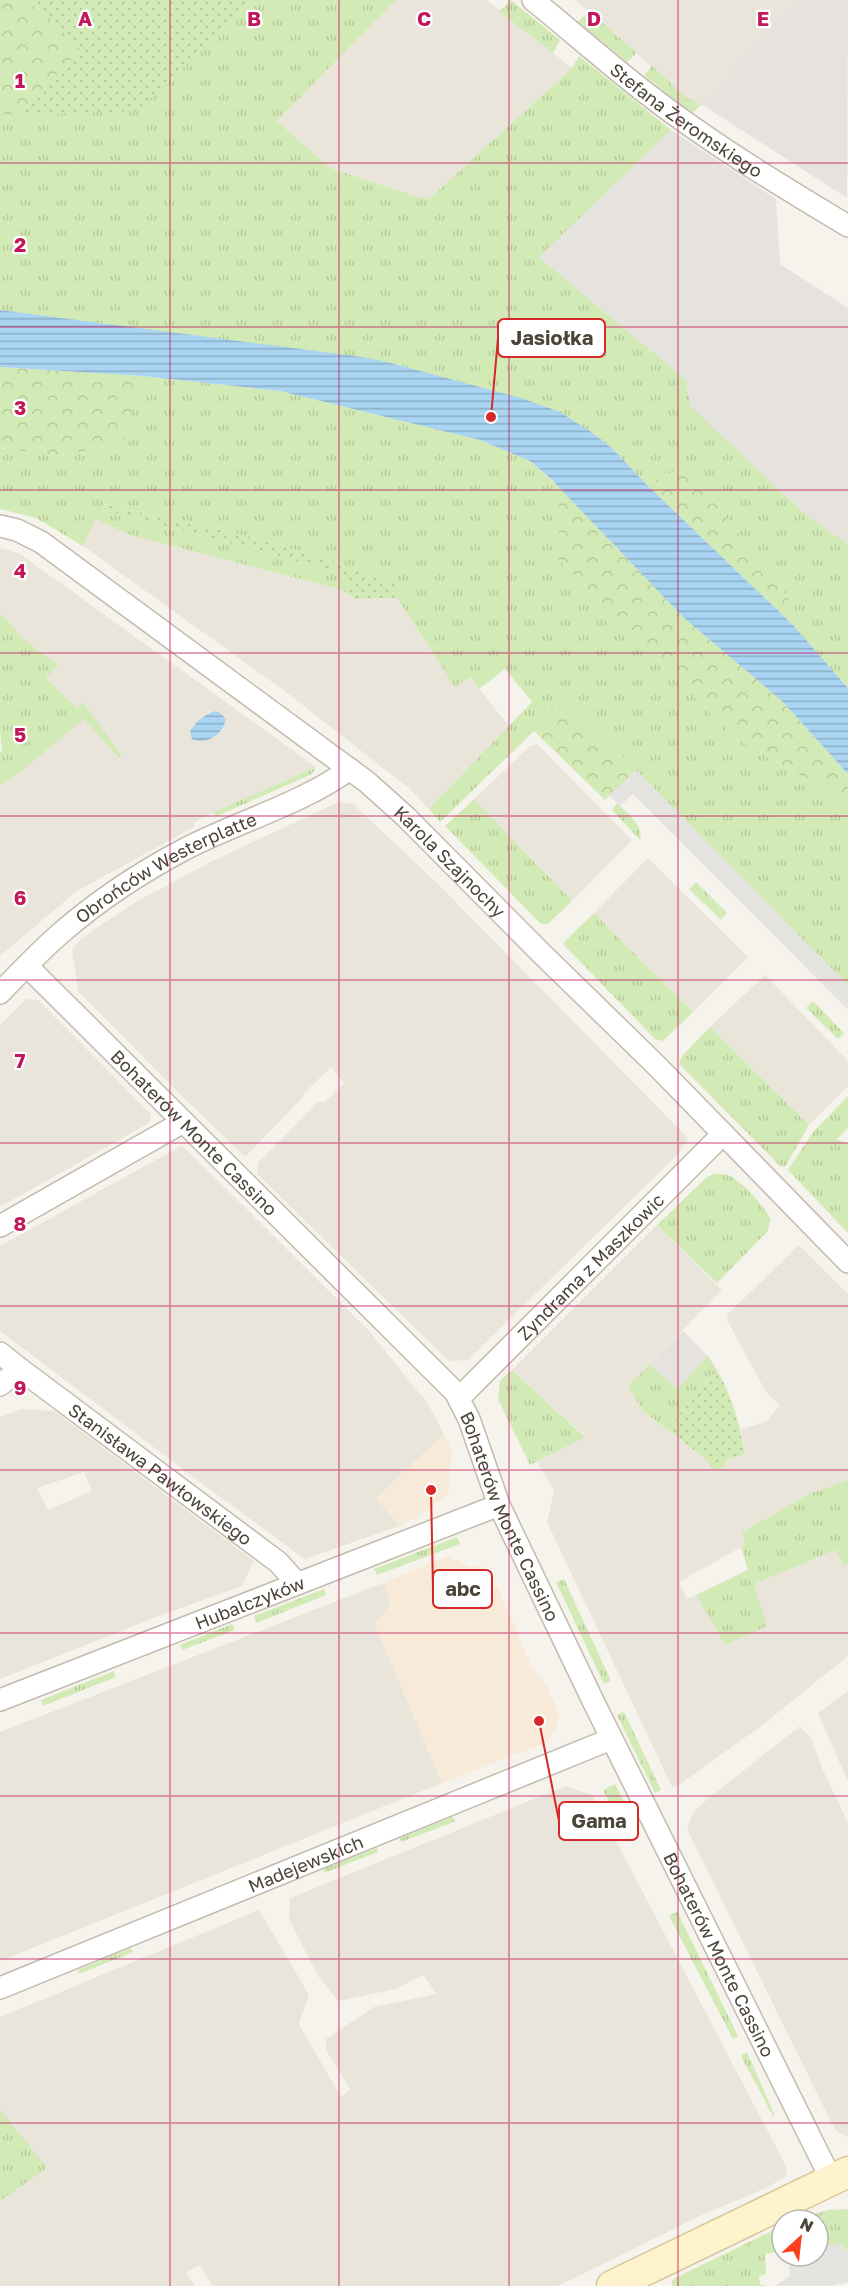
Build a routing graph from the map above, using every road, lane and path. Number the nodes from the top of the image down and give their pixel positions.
1 (533, 0) edge
2 (848, 226) edge
3 (0, 526) edge
4 (350, 769) junction
5 (27, 966) junction
6 (0, 993) edge
7 (183, 1122) junction
8 (722, 1135) junction
9 (0, 1226) edge
10 (848, 1262) edge
11 (0, 1353) edge
12 (20, 1369) junction
13 (0, 1385) edge
14 (459, 1398) junction
15 (499, 1505) junction
16 (297, 1583) junction
17 (0, 1700) edge
18 (611, 1739) junction
19 (0, 1988) edge
20 (840, 2177) edge
21 (612, 2286) edge

1 - 2 street, Stefana Żeromskiego
3 - 4 street, Karola Szajnochy
4 - 5 street, Obrońców Westerplatte
4 - 8 street, Karola Szajnochy
5 - 6 street, Obrońców Westerplatte
5 - 7 street, Bohaterów Monte Cassino
7 - 9 street
7 - 14 street, Bohaterów Monte Cassino
8 - 10 street, Karola Szajnochy
8 - 14 street, Zyndrama z Maszkowic
11 - 12 street, Stanisława Pawłowskiego
12 - 13 street
12 - 16 street, Stanisława Pawłowskiego
14 - 15 street, Bohaterów Monte Cassino
15 - 16 street, Hubalczyków
15 - 18 street, Bohaterów Monte Cassino
16 - 17 street, Hubalczyków
18 - 19 street, Madejewskich
18 - 20 street, Bohaterów Monte Cassino
20 - 21 street

